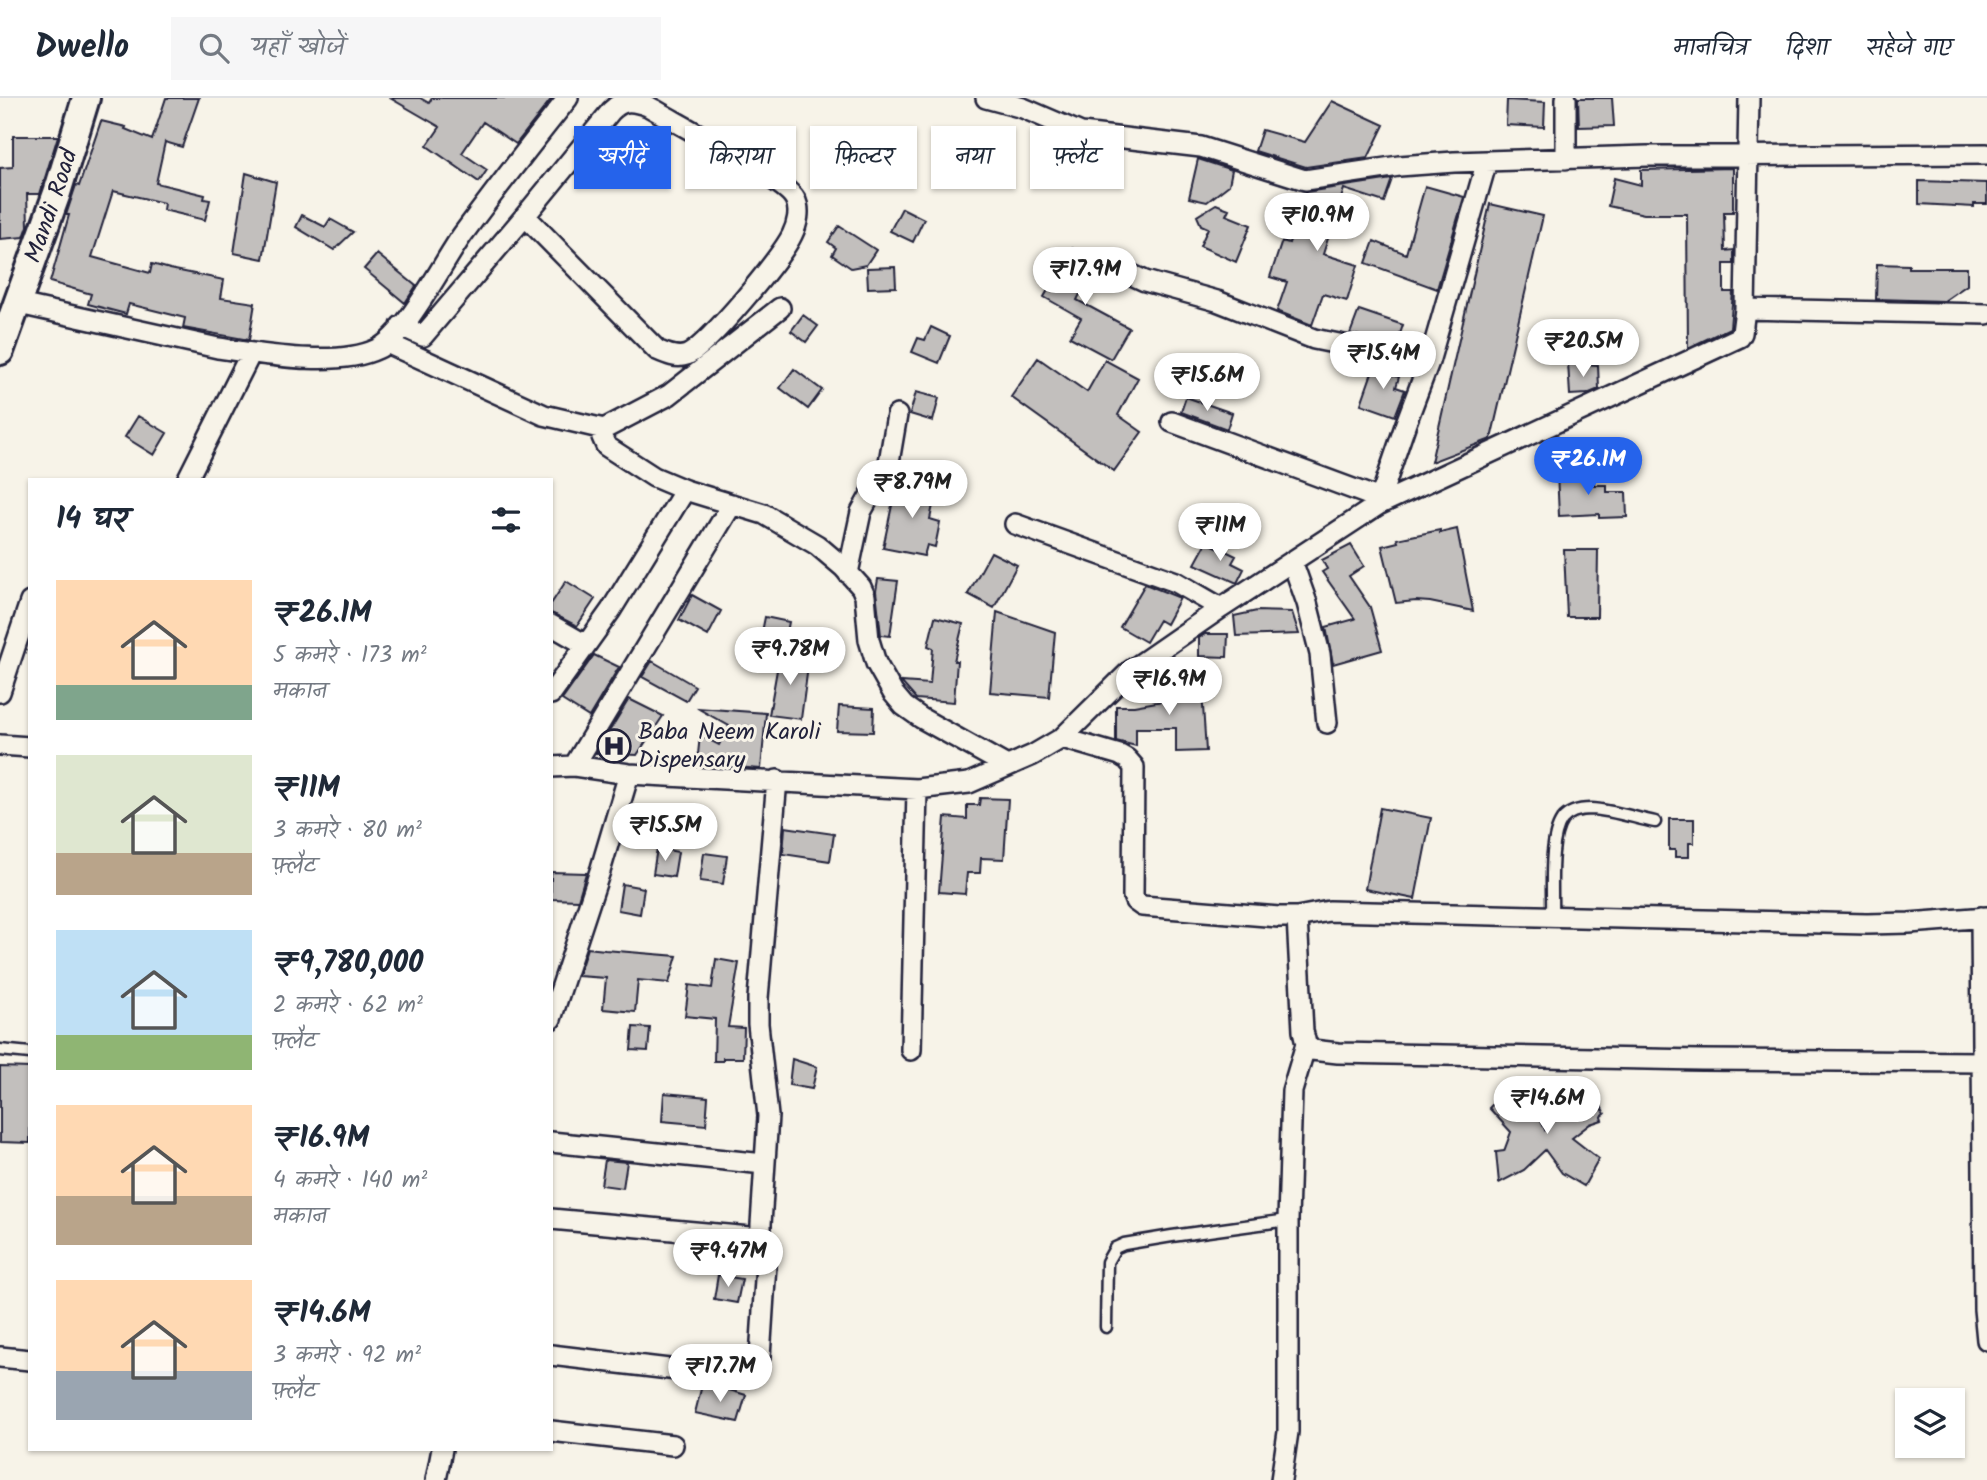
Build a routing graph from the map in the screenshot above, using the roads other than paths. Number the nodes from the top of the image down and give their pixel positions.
1 (86, 98) edge
2 (568, 98) edge
3 (986, 98) edge
4 (1566, 98) edge
5 (1749, 98) edge
6 (1748, 154) junction
7 (1987, 154) edge
8 (1566, 159) junction
9 (1487, 161) junction
10 (525, 216) junction
11 (1108, 264) dead end
12 (19, 304) junction
13 (780, 308) dead end
14 (1745, 309) junction
15 (1987, 314) edge
16 (401, 326) junction
17 (387, 343) junction
18 (0, 351) edge
19 (251, 353) junction
20 (1429, 362) junction
21 (897, 415) dead end
22 (1172, 422) dead end
23 (604, 429) junction
24 (188, 478) edge
25 (685, 490) junction
26 (1379, 502) junction
27 (732, 504) junction
28 (1016, 524) dead end
29 (1292, 561) junction
30 (848, 573) junction
31 (28, 608) edge
32 (1221, 608) junction
33 (553, 626) edge
34 (586, 645) junction
35 (553, 691) edge
36 (0, 692) edge
37 (1327, 723) dead end
38 (1062, 738) junction
39 (0, 745) edge
40 (28, 747) edge
41 (574, 766) junction
42 (1007, 766) junction
43 (553, 767) edge
44 (629, 774) junction
45 (777, 780) junction
46 (918, 789) junction
47 (1655, 822) dead end
48 (1297, 916) junction
49 (1552, 916) junction
50 (1984, 917) edge
51 (553, 1012) edge
52 (1306, 1044) junction
53 (0, 1050) edge
54 (911, 1050) dead end
55 (28, 1053) edge
56 (1983, 1062) junction
57 (553, 1142) edge
58 (764, 1164) junction
59 (553, 1219) edge
60 (1287, 1220) junction
61 (761, 1238) junction
62 (1106, 1327) dead end
63 (1987, 1340) edge
64 (553, 1355) edge
65 (0, 1357) edge
66 (28, 1360) edge
67 (553, 1431) edge
68 (673, 1446) dead end
69 (442, 1451) edge
70 (436, 1480) edge
71 (1281, 1480) edge

1 - 12 street, Mandi Road
2 - 16 street
3 - 9 street
4 - 8 street
5 - 6 street
6 - 7 street
6 - 8 street
6 - 14 street
8 - 9 street
9 - 20 street
10 - 10 street
10 - 16 street
11 - 20 street
12 - 18 street, Mandi Road
12 - 19 street
13 - 23 street
14 - 15 street
14 - 26 street
16 - 17 street
17 - 19 street
17 - 23 street
19 - 24 street
20 - 26 street
21 - 30 street
22 - 26 street
23 - 25 street
25 - 27 street
25 - 34 street
26 - 29 street
27 - 30 street
27 - 41 street
28 - 32 street
29 - 32 street
29 - 37 street
30 - 42 street
31 - 36 street
32 - 38 street
33 - 34 street
34 - 35 street
38 - 42 street
38 - 48 street
39 - 40 street
41 - 43 street
41 - 44 street
42 - 46 street
44 - 45 street
44 - 51 street
45 - 46 street
45 - 58 street
46 - 54 street
47 - 49 lane
48 - 49 street
48 - 52 street
49 - 50 street
50 - 56 street
52 - 56 street
52 - 60 street
53 - 55 lane
56 - 63 street
57 - 58 street
58 - 61 street
59 - 61 street
60 - 62 lane
60 - 71 street
61 - 64 street
65 - 66 street
67 - 68 street
69 - 70 street

